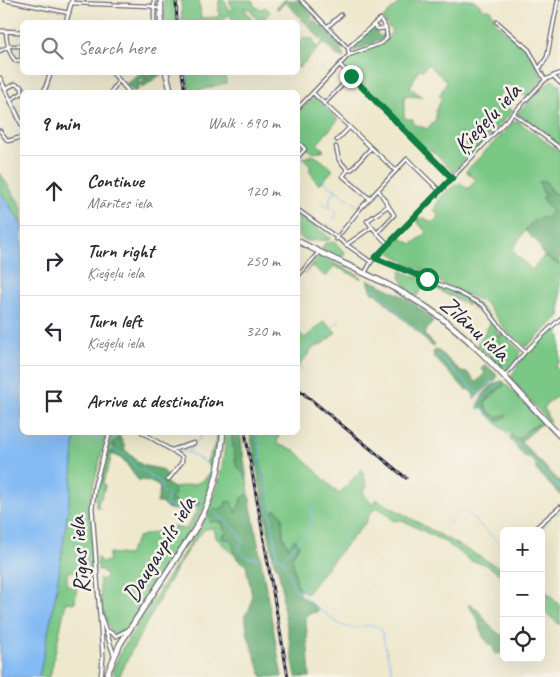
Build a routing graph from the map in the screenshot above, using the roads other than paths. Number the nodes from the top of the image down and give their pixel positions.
1 (5, 0) edge
2 (154, 0) edge
3 (161, 0) edge
4 (302, 0) edge
5 (558, 0) edge
6 (72, 2) edge
7 (154, 6) junction
8 (161, 9) junction
9 (69, 13) junction
10 (342, 15) dead end
11 (67, 20) edge
12 (154, 20) edge
13 (161, 20) edge
14 (497, 22) dead end
15 (373, 25) junction
16 (327, 27) junction
17 (386, 28) junction
18 (0, 30) edge
19 (6, 31) junction
20 (20, 32) edge
21 (9, 46) junction
22 (20, 46) edge
23 (348, 48) junction
24 (0, 51) edge
25 (349, 55) junction
26 (20, 60) edge
27 (340, 65) junction
28 (539, 69) junction
29 (560, 73) edge
30 (50, 75) edge
31 (115, 75) edge
32 (167, 75) edge
33 (351, 76) junction
34 (553, 76) junction
35 (0, 78) edge
36 (119, 80) junction
37 (545, 80) junction
38 (560, 83) edge
39 (5, 89) junction
40 (22, 90) edge
41 (46, 90) edge
42 (112, 90) edge
43 (127, 90) edge
44 (170, 90) edge
45 (313, 92) junction
46 (20, 94) edge
47 (10, 100) junction
48 (324, 104) junction
49 (300, 106) edge
50 (514, 114) junction
51 (20, 121) edge
52 (349, 128) junction
53 (0, 131) edge
54 (20, 138) edge
55 (336, 140) dead end
56 (300, 144) edge
57 (336, 147) dead end
58 (371, 148) junction
59 (560, 148) edge
60 (300, 155) edge
61 (348, 170) junction
62 (396, 171) junction
63 (452, 178) junction
64 (378, 191) junction
65 (440, 191) junction
66 (370, 199) junction
67 (388, 206) junction
68 (300, 212) edge
69 (372, 227) junction
70 (377, 233) junction
71 (336, 239) junction
72 (300, 242) edge
73 (388, 244) junction
74 (346, 246) junction
75 (319, 252) junction
76 (375, 258) junction
77 (371, 262) junction
78 (300, 274) edge
79 (364, 274) junction
80 (560, 319) edge
81 (525, 352) junction
82 (504, 377) junction
83 (109, 435) edge
84 (147, 435) edge
85 (222, 435) edge
86 (560, 436) edge
87 (194, 443) dead end
88 (171, 450) junction
89 (168, 480) dead end
90 (560, 507) edge
91 (537, 527) edge
92 (100, 613) junction
93 (106, 630) junction
94 (129, 630) junction
95 (114, 656) junction
96 (103, 658) junction
97 (111, 663) junction
98 (101, 677) edge
99 (106, 677) edge

1 - 9 street
2 - 7 street
3 - 8 highway
4 - 16 street
5 - 28 street, Ķieģeļu iela
6 - 7 street
6 - 9 main road
7 - 8 street
7 - 12 street
8 - 13 highway
9 - 11 main road
10 - 16 street
14 - 28 street
15 - 17 street
15 - 17 street
15 - 23 street
16 - 23 street
17 - 25 street
18 - 19 main road
19 - 20 main road
19 - 21 street
21 - 22 street
21 - 24 street
21 - 26 street
23 - 25 street
25 - 27 street
27 - 33 street, Ķieģeļu iela
27 - 45 street
28 - 37 street, Ķieģeļu iela
29 - 34 street, Ķieģeļu iela
30 - 41 main road
31 - 36 main road
32 - 44 highway
33 - 48 street
33 - 63 street, Ķieģeļu iela
34 - 37 street, Ķieģeļu iela
34 - 38 street
35 - 39 main road
36 - 42 street
36 - 43 main road
37 - 50 street, Ķieģeļu iela
39 - 40 street
39 - 47 main road
45 - 48 street
45 - 49 street
46 - 47 street
47 - 51 main road
48 - 52 street
50 - 59 street
50 - 63 street, Ķieģeļu iela
52 - 55 street
52 - 58 street
53 - 54 street
56 - 60 street
57 - 61 street
58 - 61 street
58 - 62 street
61 - 66 street
62 - 64 street
62 - 65 street
63 - 65 street, Ķieģeļu iela
64 - 66 street
64 - 67 street
65 - 73 street, Ķieģeļu iela
66 - 71 street
67 - 69 street
67 - 70 street
68 - 71 street
69 - 70 street
69 - 74 street
70 - 73 street
71 - 74 street
72 - 75 highway, Zīlānu iela
73 - 76 street, Ķieģeļu iela
74 - 77 street
75 - 78 street
75 - 79 highway, Zīlānu iela
76 - 77 street, Ķieģeļu iela
76 - 81 street
77 - 79 street, Ķieģeļu iela
79 - 82 highway, Zīlānu iela
80 - 81 street
81 - 82 street
82 - 86 highway, Zīlānu iela
83 - 92 main road, Rīgas iela
84 - 88 street
85 - 94 highway, Daugavpils iela
87 - 88 street
88 - 89 street
90 - 91 street
92 - 93 main road
92 - 96 main road, Rīgas iela
93 - 94 main road
93 - 95 main road
94 - 95 highway, Daugavpils iela
95 - 97 highway, Daugavpils iela
96 - 97 main road
96 - 98 main road, Rīgas iela
97 - 99 highway, Daugavpils iela

